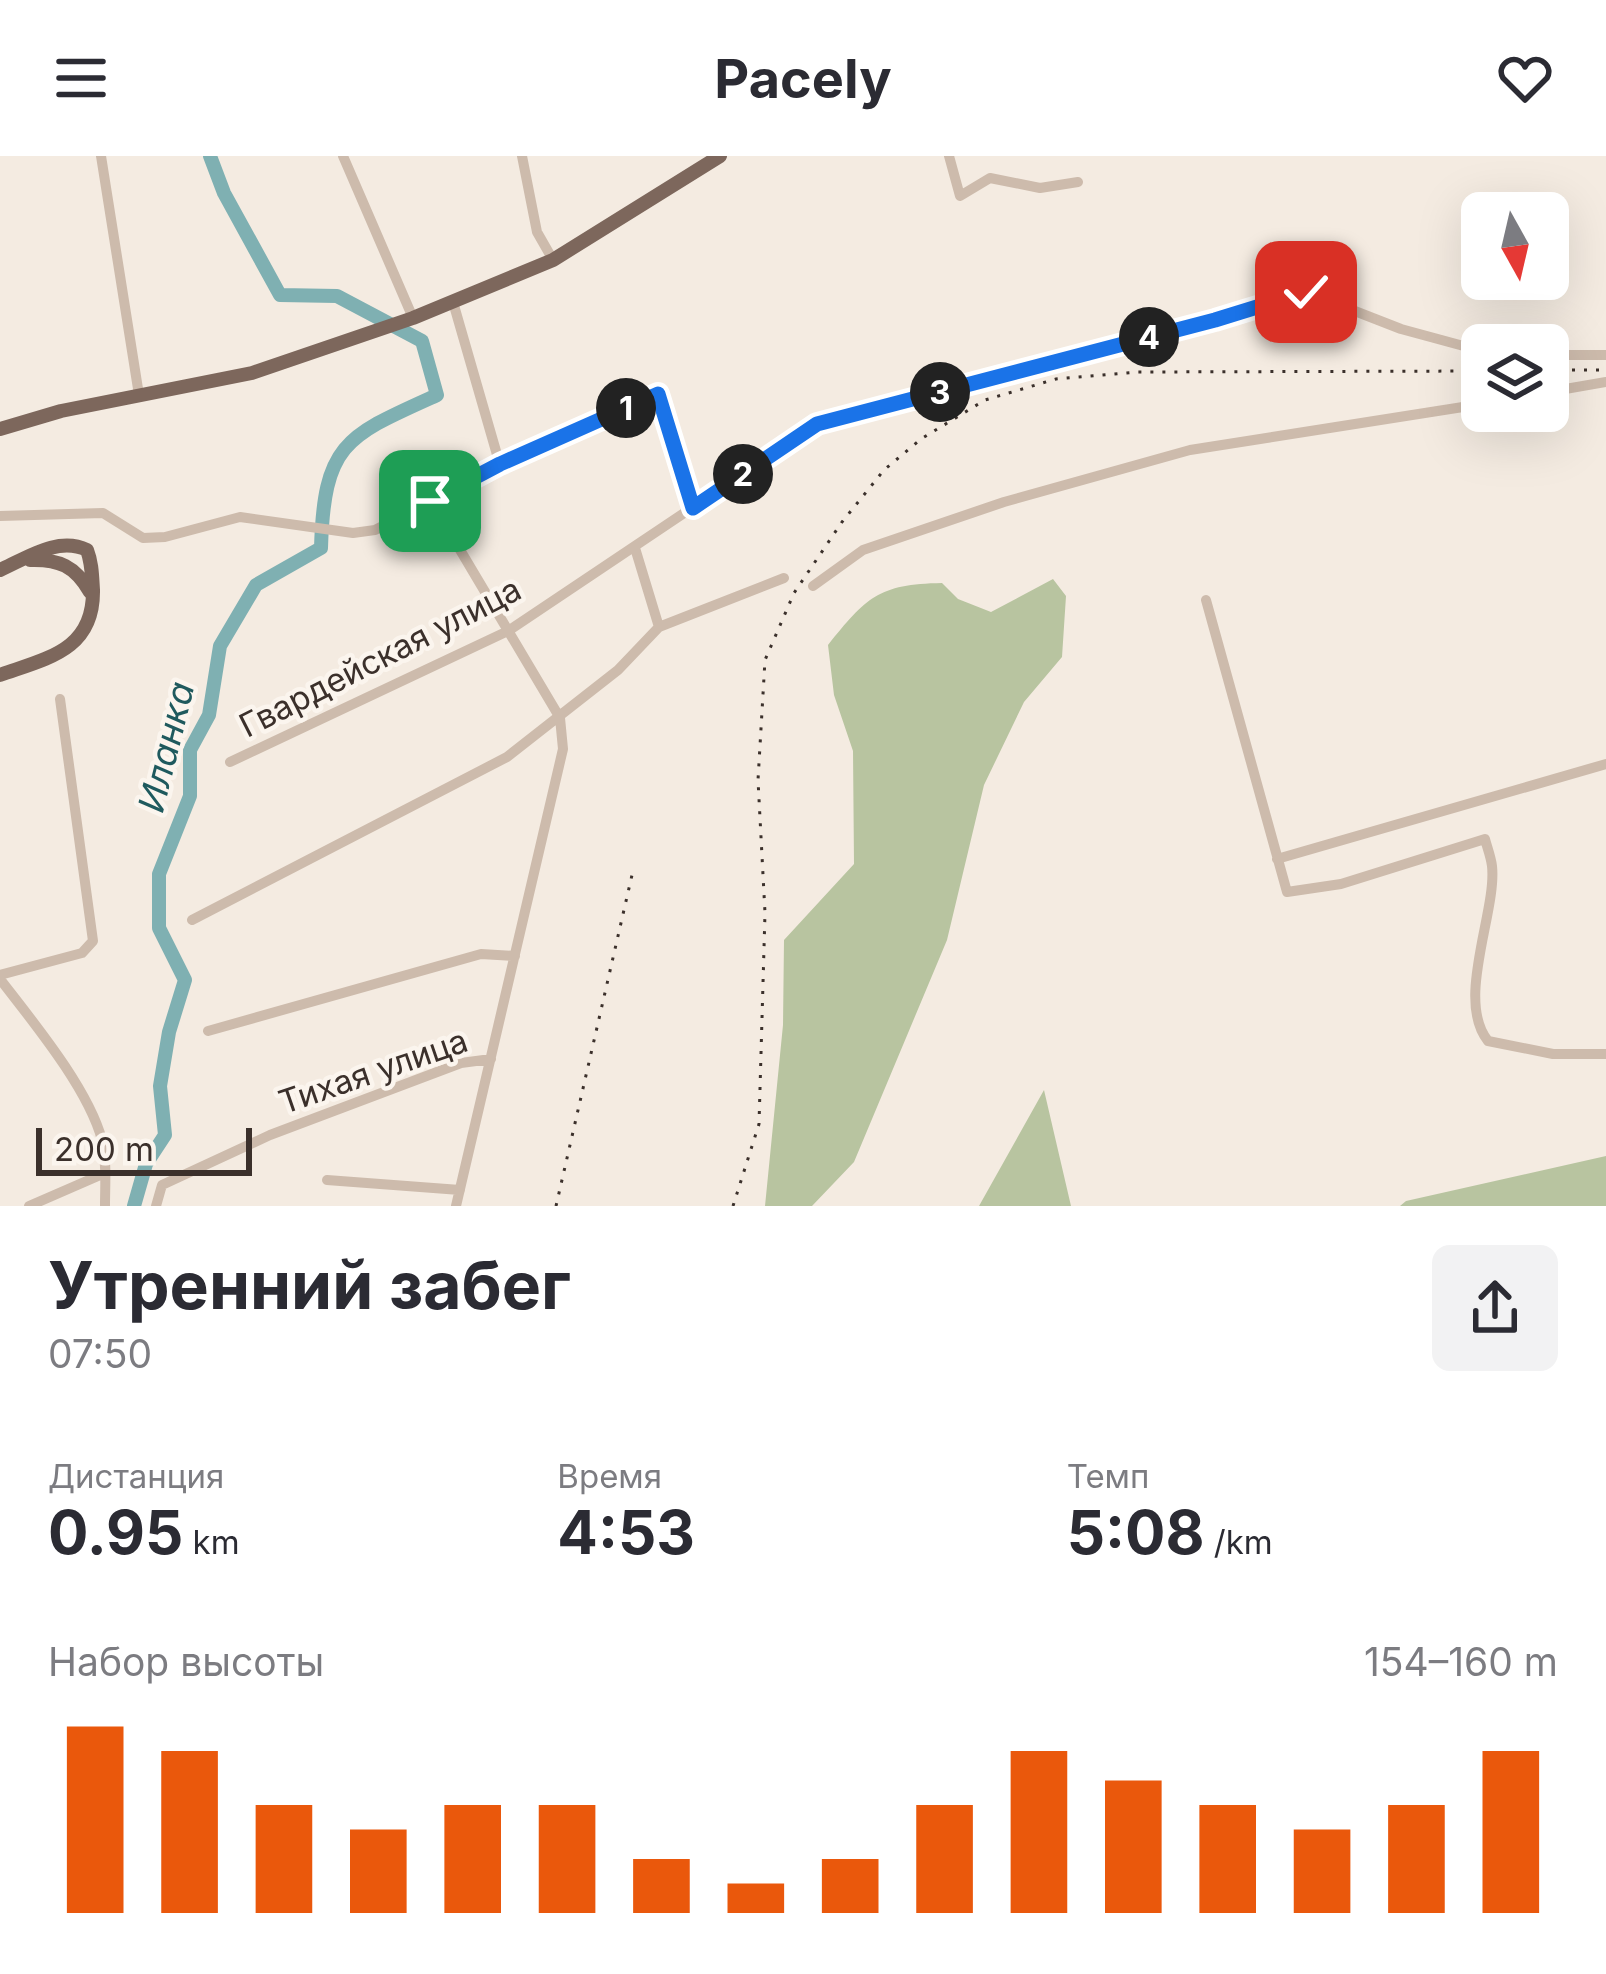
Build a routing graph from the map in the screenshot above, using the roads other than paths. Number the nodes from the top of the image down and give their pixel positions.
1 (101, 156) edge
2 (344, 156) edge
3 (522, 156) edge
4 (720, 156) edge
5 (949, 156) edge
6 (1078, 182) dead end
7 (553, 260) junction
8 (453, 302) junction
9 (410, 319) junction
10 (1461, 345) edge
11 (1569, 355) edge
12 (1606, 355) edge
13 (1606, 382) edge
14 (1569, 388) edge
15 (140, 395) junction
16 (1461, 407) edge
17 (0, 428) edge
18 (500, 464) junction
19 (430, 501) junction
20 (693, 508) junction
21 (0, 516) edge
22 (635, 548) junction
23 (21, 560) junction
24 (0, 570) edge
25 (784, 578) dead end
26 (813, 586) dead end
27 (93, 596) junction
28 (1206, 600) dead end
29 (659, 627) junction
30 (508, 631) junction
31 (0, 675) edge
32 (60, 699) dead end
33 (560, 718) junction
34 (230, 762) dead end
35 (1606, 764) edge
36 (1277, 859) junction
37 (192, 920) dead end
38 (515, 956) junction
39 (0, 977) edge
40 (208, 1030) dead end
41 (1606, 1054) edge
42 (491, 1059) junction
43 (105, 1173) junction
44 (327, 1180) dead end
45 (460, 1190) junction
46 (29, 1206) edge
47 (105, 1206) edge
48 (156, 1206) edge
49 (456, 1206) edge

1 - 15 street
2 - 9 street
3 - 7 street
4 - 7 main road
5 - 6 street
7 - 8 main road
8 - 9 main road
8 - 18 street
9 - 15 main road
10 - 20 street, Гвардейская улица
11 - 12 street
13 - 14 street
15 - 17 main road
16 - 26 street
18 - 19 street
18 - 20 street
19 - 21 street
19 - 30 street
20 - 22 street, Гвардейская улица
22 - 29 street
22 - 30 street, Гвардейская улица
23 - 24 main road
23 - 27 main road
23 - 27 main road
25 - 29 street
27 - 31 main road
28 - 36 street
29 - 33 street
30 - 33 street
30 - 34 street, Гвардейская улица
32 - 39 street
33 - 37 street
33 - 38 street
35 - 36 street
36 - 41 street
38 - 40 street
38 - 42 street
39 - 43 street
42 - 45 street
42 - 48 street, Тихая улица
43 - 46 street
43 - 47 street
44 - 45 street
45 - 49 street

